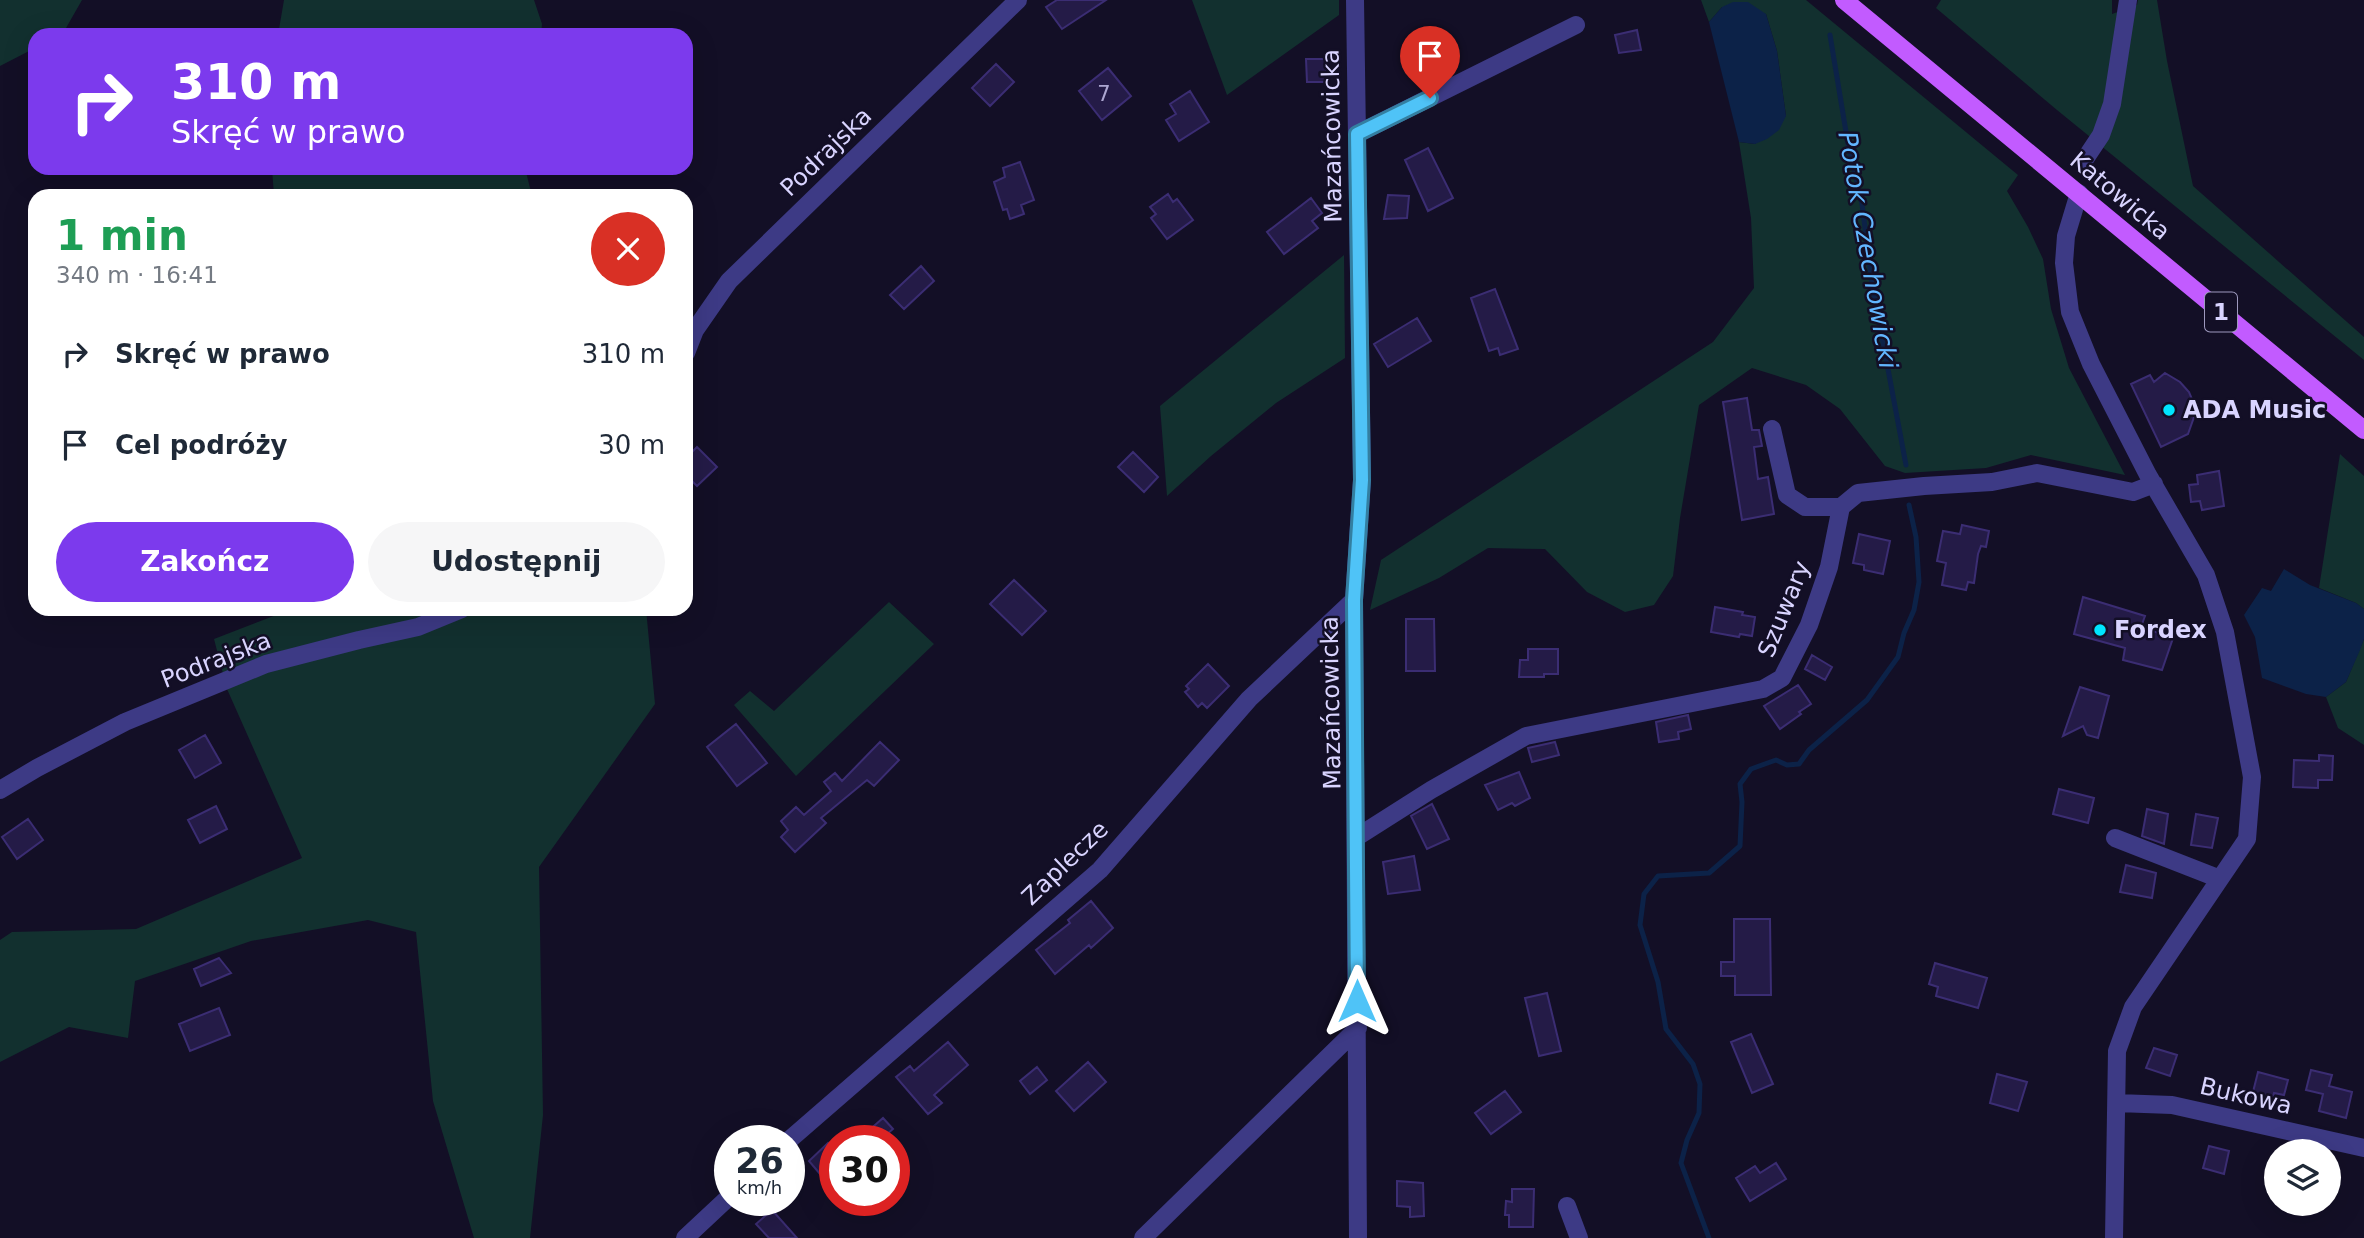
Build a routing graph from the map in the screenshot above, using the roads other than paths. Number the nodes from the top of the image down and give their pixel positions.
1 (1018, 0) edge
2 (1355, 0) edge
3 (1844, 0) edge
4 (2128, 0) edge
5 (1576, 25) dead end
6 (1357, 134) junction
7 (2085, 159) dead end
8 (2079, 193) junction
9 (693, 335) edge
10 (1772, 429) dead end
11 (2364, 430) edge
12 (2154, 484) junction
13 (1841, 507) junction
14 (1354, 600) junction
15 (445, 616) edge
16 (0, 790) edge
17 (1357, 837) junction
18 (2115, 838) dead end
19 (2220, 879) junction
20 (1358, 1028) junction
21 (2117, 1102) junction
22 (805, 1126) edge
23 (2364, 1148) edge
24 (1567, 1206) dead end
25 (714, 1211) edge
26 (685, 1238) edge
27 (1143, 1238) edge
28 (1358, 1238) edge
29 (1578, 1238) edge
30 (2114, 1238) edge

1 - 9 street, Podrajska
2 - 6 street, Mazańcowicka
3 - 8 main road, Katowicka / 1
4 - 7 street
5 - 6 street
6 - 14 street, Mazańcowicka
8 - 11 main road, Katowicka / 1
8 - 12 street
10 - 13 street
12 - 13 street
12 - 19 street
13 - 17 street, Szuwary
14 - 17 street, Mazańcowicka
14 - 22 street, Zaplecze
15 - 16 street, Podrajska
17 - 20 street, Mazańcowicka
18 - 19 street
19 - 21 street
20 - 27 street
20 - 28 street, Mazańcowicka
21 - 23 street, Bukowa
21 - 30 street
24 - 29 street
25 - 26 street

